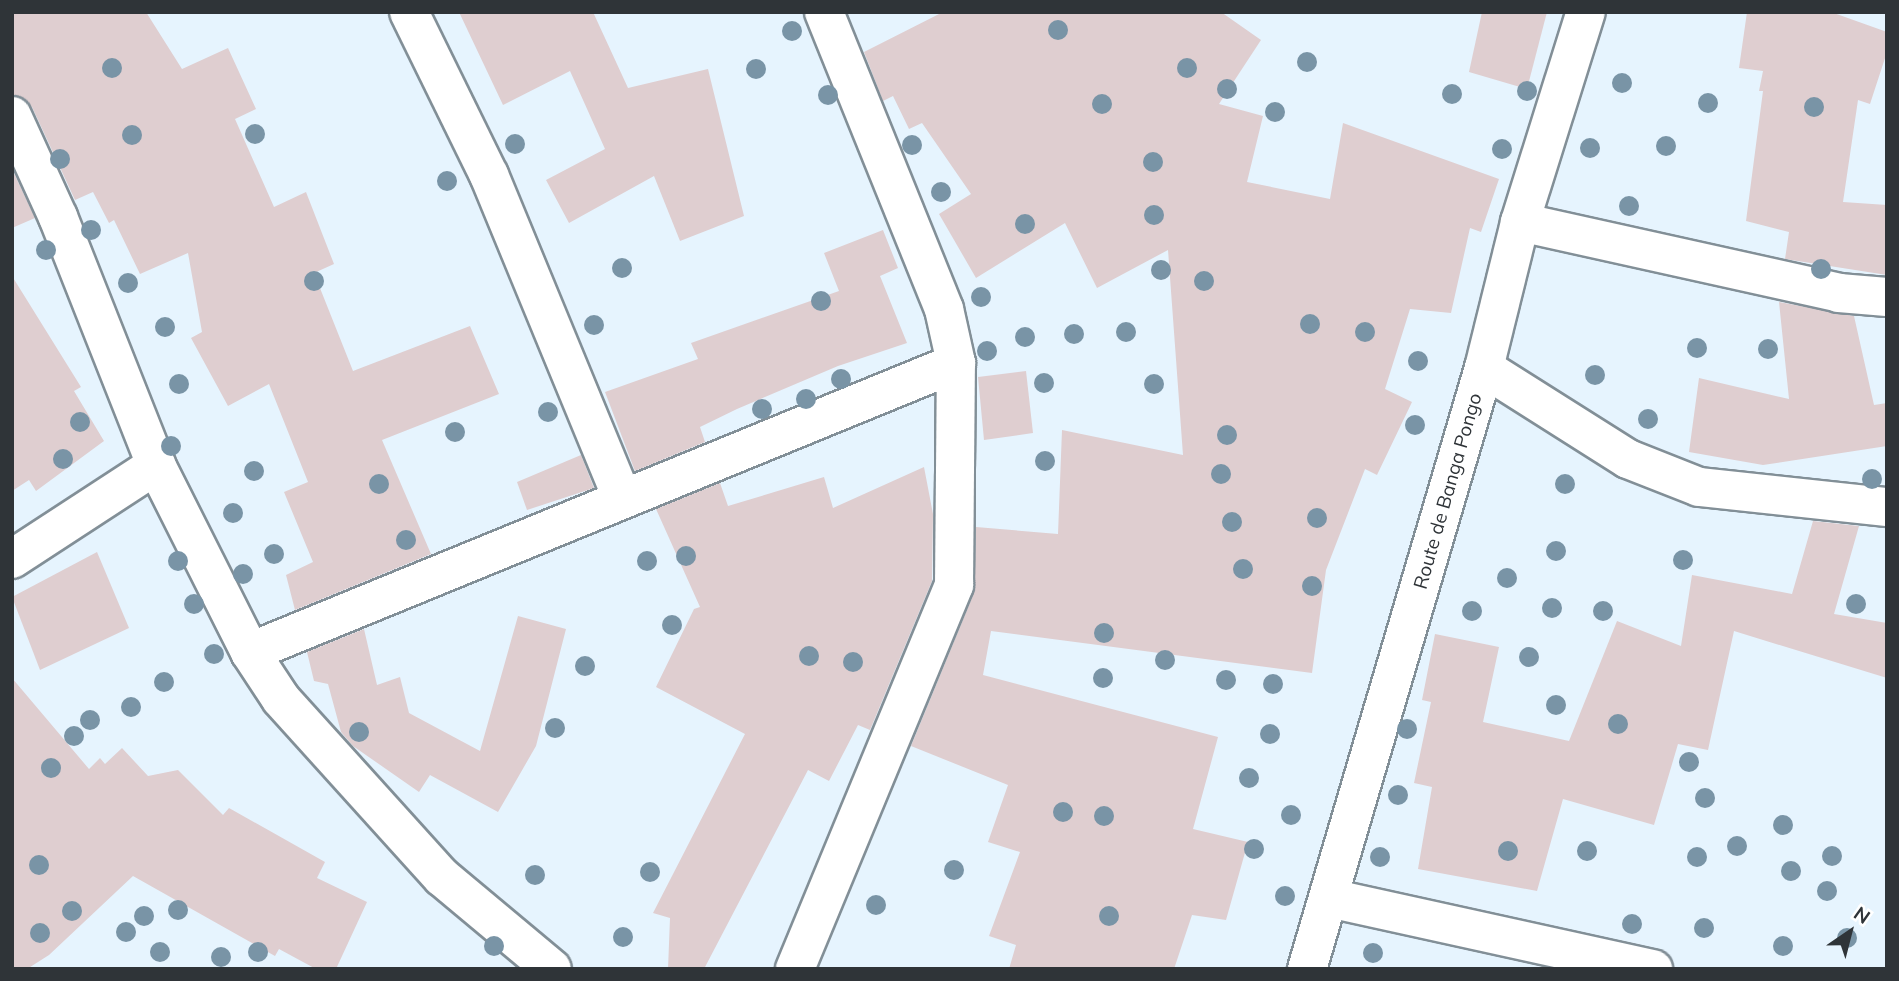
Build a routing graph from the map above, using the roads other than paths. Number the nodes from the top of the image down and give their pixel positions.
1 (409, 12) edge
2 (824, 12) edge
3 (1586, 12) edge
4 (12, 116) edge
5 (1520, 222) junction
6 (1887, 297) edge
7 (956, 363) junction
8 (1484, 368) junction
9 (156, 465) junction
10 (622, 498) junction
11 (1887, 507) edge
12 (12, 559) edge
13 (250, 652) junction
14 (1329, 898) junction
15 (552, 969) edge
16 (794, 969) edge
17 (1307, 969) edge
18 (1653, 969) edge

1 - 10 street
2 - 7 street
3 - 5 street, Route de Banga Pongo
4 - 9 street
5 - 6 street
5 - 8 street, Route de Banga Pongo
7 - 10 street
7 - 16 street
8 - 11 street
8 - 14 street, Route de Banga Pongo
9 - 12 street
9 - 13 street
10 - 13 street
13 - 15 street
14 - 17 street, Route de Banga Pongo
14 - 18 street

